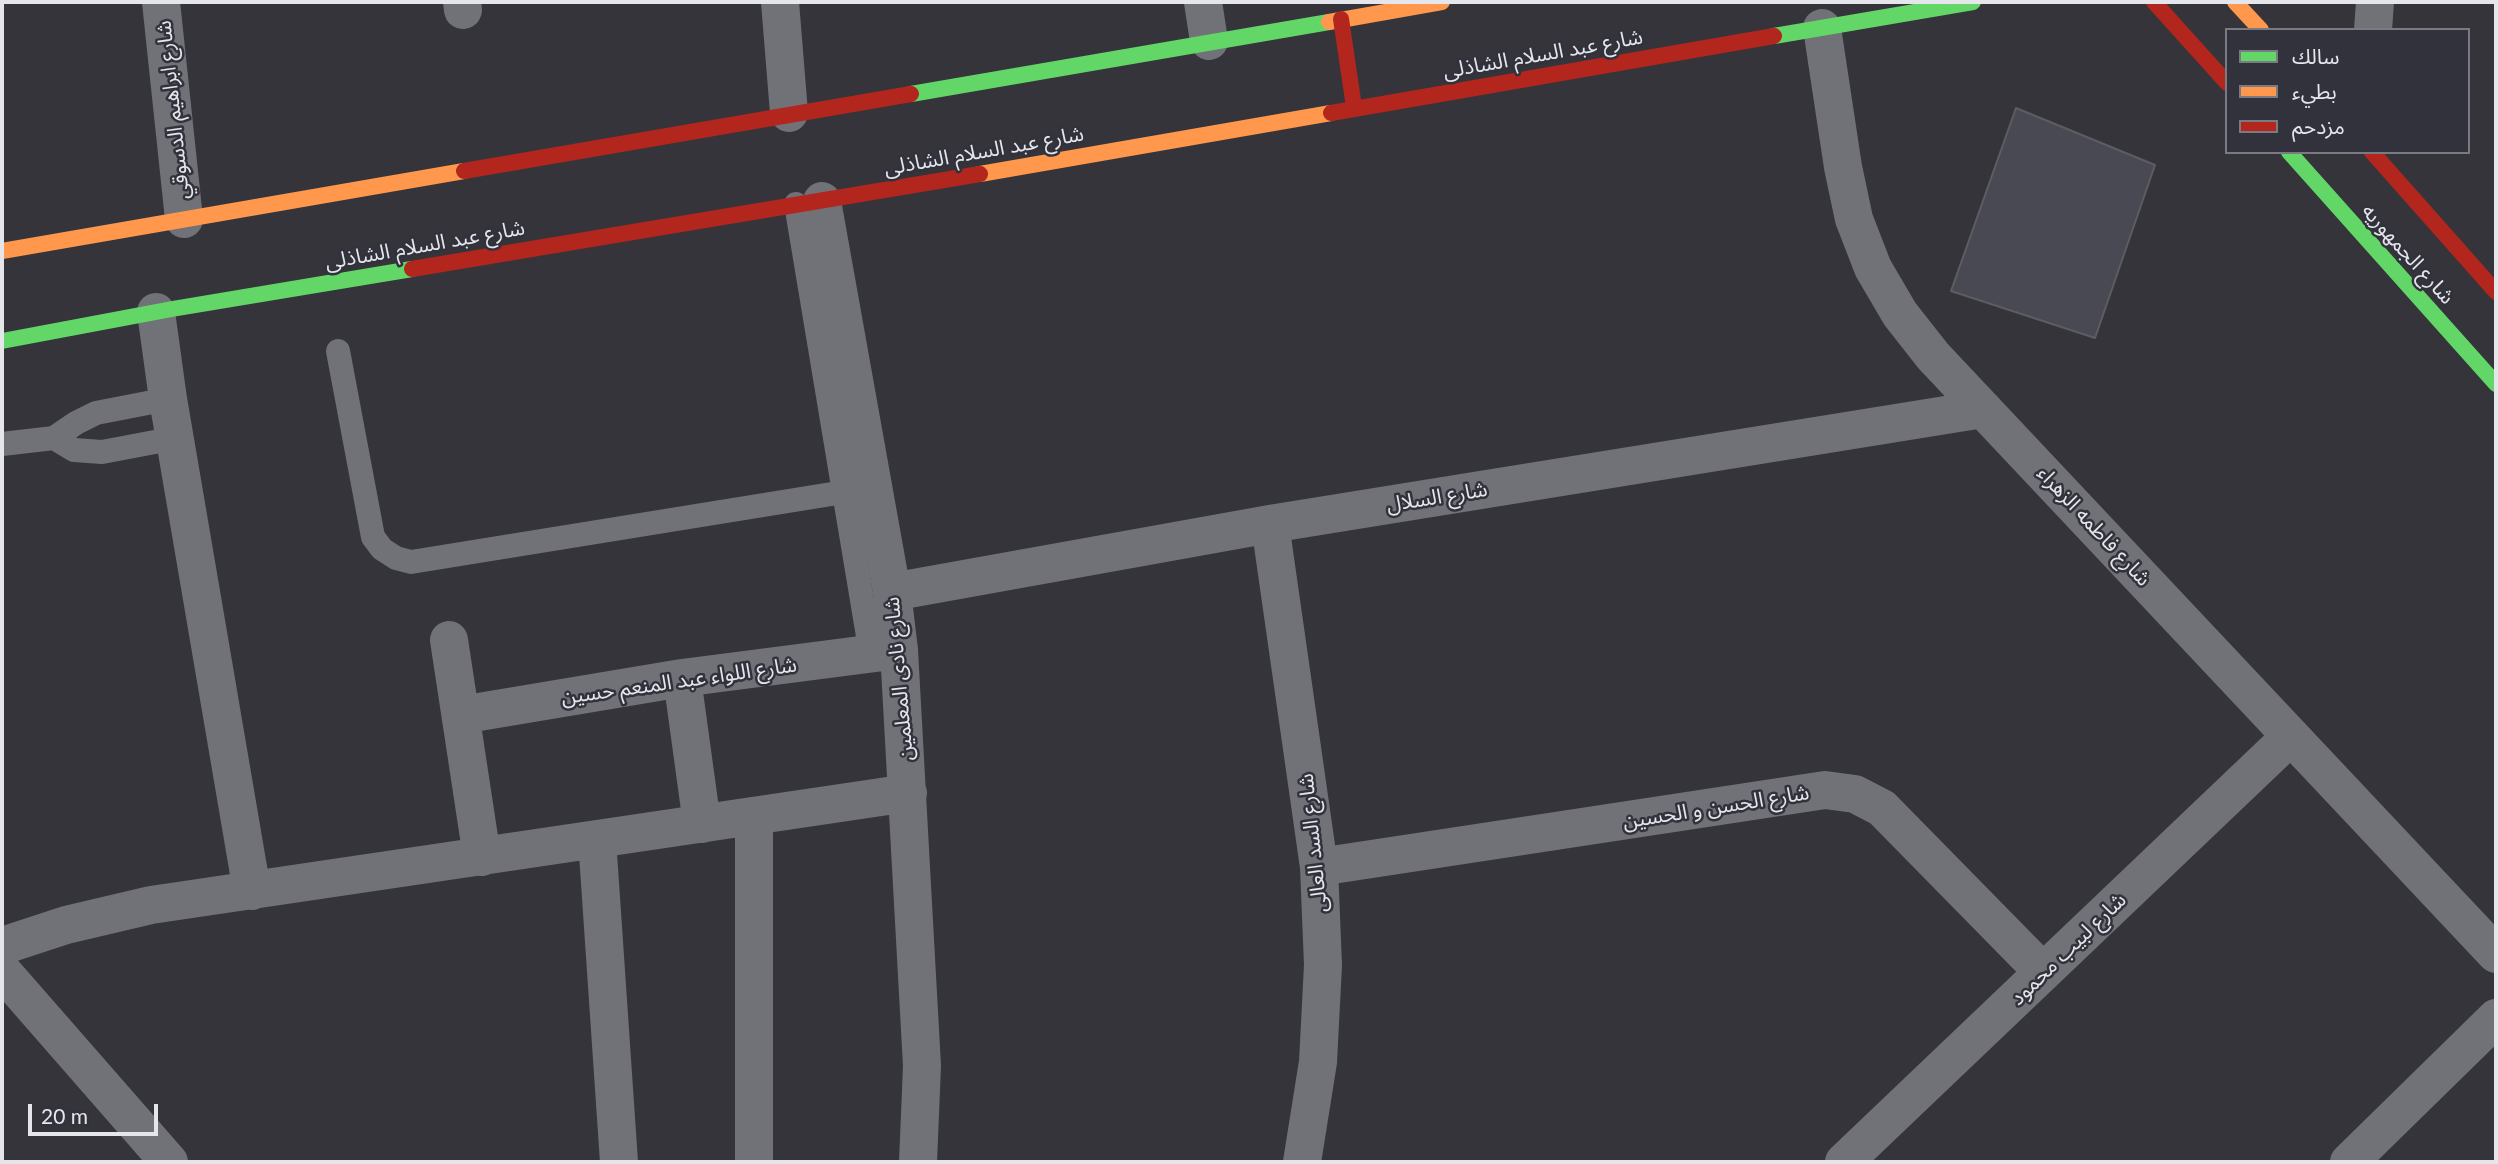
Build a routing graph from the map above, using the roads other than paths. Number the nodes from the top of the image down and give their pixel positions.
1 (161, 2) edge
2 (780, 2) edge
3 (1203, 2) edge
4 (1442, 2) edge
5 (1973, 2) edge
6 (2154, 2) edge
7 (2235, 2) edge
8 (2375, 2) edge
9 (1341, 19) junction
10 (1822, 28) junction
11 (2259, 28) edge
12 (2373, 28) edge
13 (1209, 41) junction
14 (2225, 81) edge
15 (1354, 107) junction
16 (789, 113) junction
17 (2291, 154) edge
18 (2374, 154) edge
19 (809, 203) junction
20 (184, 219) junction
21 (2, 251) edge
22 (2496, 292) edge
23 (156, 312) junction
24 (2, 341) edge
25 (338, 351) dead end
26 (2496, 384) edge
27 (169, 399) junction
28 (1983, 409) junction
29 (54, 438) junction
30 (176, 438) junction
31 (2, 444) edge
32 (844, 492) junction
33 (1270, 524) junction
34 (892, 592) junction
35 (449, 640) dead end
36 (885, 652) junction
37 (682, 678) junction
38 (461, 715) junction
39 (2291, 736) junction
40 (908, 793) junction
41 (754, 816) junction
42 (702, 824) junction
43 (597, 839) junction
44 (482, 857) junction
45 (1319, 867) junction
46 (252, 891) junction
47 (2, 946) edge
48 (2496, 954) edge
49 (2, 971) edge
50 (2043, 972) junction
51 (2496, 1018) edge
52 (169, 1162) edge
53 (619, 1162) edge
54 (754, 1162) edge
55 (918, 1162) edge
56 (1302, 1162) edge
57 (1844, 1162) edge
58 (2349, 1162) edge

1 - 20 street, شارع ابراهيم الدسوقي
2 - 16 street
3 - 13 street
4 - 9 main road
5 - 10 main road, شارع عبد السلام الشاذلى
6 - 14 main road
7 - 11 main road
8 - 12 street
9 - 13 main road
9 - 15 main road
10 - 15 main road, شارع عبد السلام الشاذلى
10 - 28 street, شارع فاطمه الزهراء
13 - 16 main road
15 - 19 main road, شارع عبد السلام الشاذلى
16 - 20 main road
17 - 26 main road, شارع الجمهوريه
18 - 22 main road
19 - 23 main road, شارع عبد السلام الشاذلى
19 - 32 lane
19 - 34 street, شارع نادى المعلمين
20 - 21 main road
23 - 24 main road, شارع عبد السلام الشاذلى
23 - 27 street
25 - 32 lane
27 - 29 lane
27 - 30 street
28 - 33 street, شارع السلال
28 - 39 street, شارع فاطمه الزهراء
29 - 30 lane
29 - 31 lane
30 - 46 street
32 - 36 lane
33 - 34 street, شارع السلال
33 - 45 street, شارع السد العالى
34 - 36 street, شارع نادى المعلمين
35 - 38 street
36 - 37 street, شارع اللواء عبد المنعم حسين
36 - 40 street, شارع نادى المعلمين
37 - 38 street, شارع اللواء عبد المنعم حسين
37 - 42 street
38 - 44 street
39 - 48 street, شارع فاطمه الزهراء
39 - 50 street, شارع لبيب محمود
40 - 41 street
40 - 55 street, شارع نادى المعلمين
41 - 42 street
41 - 54 street
42 - 43 street
43 - 44 street
43 - 53 street
44 - 46 street
45 - 50 street, شارع الحسن و الحسين
45 - 56 street, شارع السد العالى
46 - 47 street
49 - 52 street
50 - 57 street, شارع لبيب محمود
51 - 58 street

